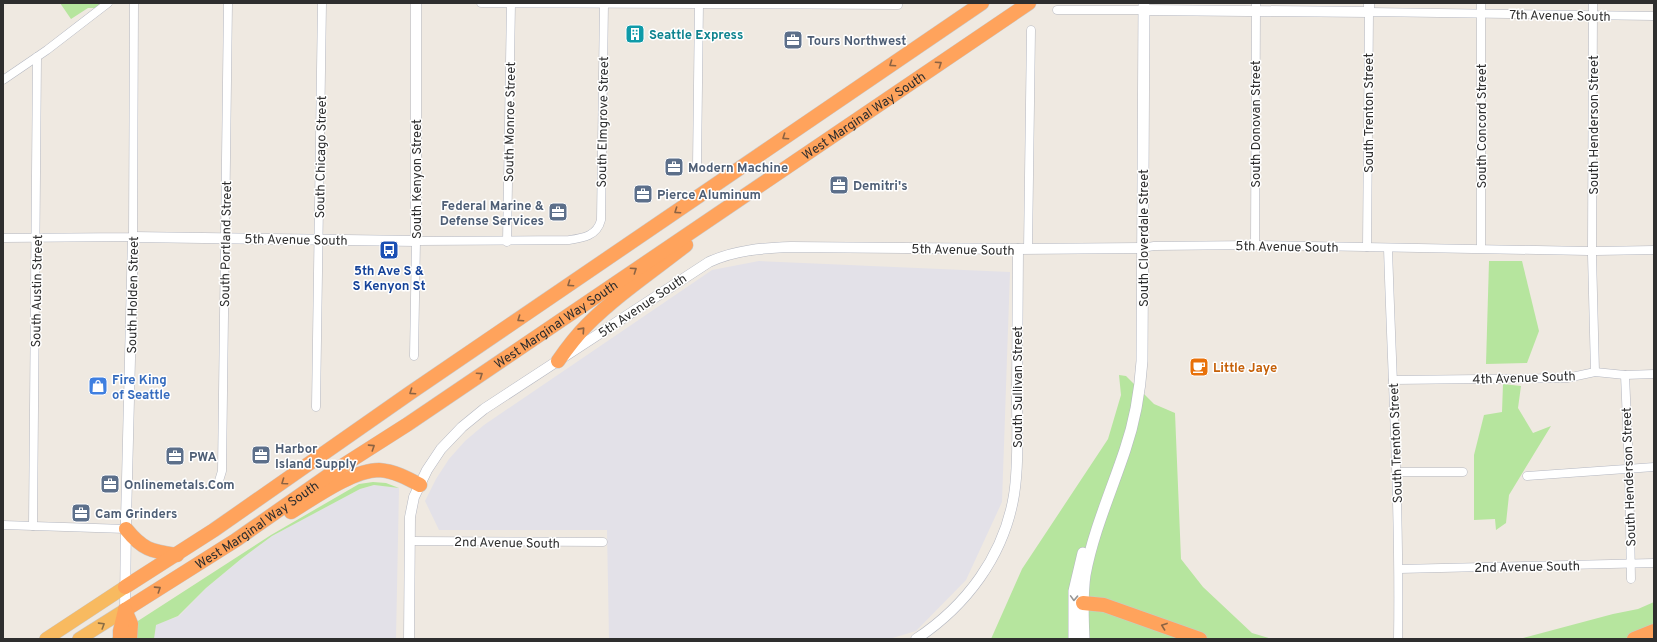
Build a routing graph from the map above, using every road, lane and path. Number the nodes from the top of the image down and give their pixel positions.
1 (108, 3) edge
2 (134, 3) edge
3 (228, 3) edge
4 (322, 3) edge
5 (416, 3) edge
6 (481, 3) edge
7 (511, 3) edge
8 (968, 3) edge
9 (982, 3) edge
10 (1029, 3) edge
11 (1481, 3) edge
12 (1593, 3) edge
13 (604, 4) edge
14 (699, 4) edge
15 (804, 4) edge
16 (898, 5) dead end
17 (1144, 6) edge
18 (1256, 7) edge
19 (1369, 8) edge
20 (1058, 10) dead end
21 (1481, 14) junction
22 (1594, 15) junction
23 (1654, 16) edge
24 (1031, 30) dead end
25 (907, 54) junction
26 (37, 57) junction
27 (3, 80) edge
28 (792, 163) junction
29 (696, 166) dead end
30 (588, 236) joint
31 (36, 237) junction
32 (133, 237) junction
33 (3, 238) edge
34 (225, 238) junction
35 (319, 240) junction
36 (416, 241) junction
37 (507, 242) junction
38 (1255, 246) junction
39 (1367, 247) junction
40 (1142, 248) junction
41 (1388, 248) junction
42 (1481, 248) junction
43 (1023, 249) junction
44 (1654, 250) edge
45 (1592, 251) junction
46 (414, 356) dead end
47 (558, 361) junction
48 (1595, 372) junction
49 (1654, 374) edge
50 (1625, 375) junction
51 (1393, 380) junction
52 (316, 407) dead end
53 (1654, 467) edge
54 (1629, 468) junction
55 (1118, 470) junction
56 (1397, 472) junction
57 (1463, 472) dead end
58 (1527, 476) dead end
59 (218, 484) dead end
60 (420, 485) junction
61 (3, 525) edge
62 (33, 526) junction
63 (126, 529) junction
64 (236, 540) junction
65 (410, 541) junction
66 (604, 542) dead end
67 (177, 555) junction
68 (1654, 562) edge
69 (1631, 563) junction
70 (1399, 569) junction
71 (1631, 579) dead end
72 (125, 587) junction
73 (1083, 602) junction
74 (125, 610) junction
75 (1654, 631) edge
76 (46, 639) edge
77 (79, 639) edge
78 (120, 639) edge
79 (130, 639) edge
80 (409, 639) edge
81 (916, 639) edge
82 (1074, 639) edge
83 (1084, 639) edge
84 (1200, 639) edge
85 (1398, 639) edge
86 (1634, 639) edge

1 - 26 street
2 - 32 street, South Holden Street
3 - 34 street, South Portland Street
4 - 35 street, South Chicago Street
5 - 36 street, South Kenyon Street
6 - 7 street
7 - 13 street
7 - 37 street, South Monroe Street
8 - 25 highway
9 - 25 highway, West Marginal Way South
28 -> 10 highway, West Marginal Way South
11 - 21 street, South Concord Street
12 - 22 street, South Henderson Street
13 - 14 street
13 - 30 street, South Elmgrove Street
14 - 15 street
14 - 29 street
15 - 16 street
17 - 18 street, 7th Avenue South
17 - 20 street, 7th Avenue South
17 - 40 main road, South Cloverdale Street
18 - 19 street, 7th Avenue South
18 - 38 street, South Donovan Street
19 - 21 street, 7th Avenue South
19 - 39 street, South Trenton Street
21 - 22 street, 7th Avenue South
21 - 42 street, South Concord Street
22 - 23 street, 7th Avenue South
22 - 45 street, South Henderson Street
24 - 43 street, South Sullivan Street
25 -> 67 highway, West Marginal Way South
26 - 27 street
26 - 31 street, South Austin Street
47 -> 28 highway
64 -> 28 highway, West Marginal Way South
30 - 37 street, 5th Avenue South
31 - 32 street, 5th Avenue South
31 - 33 street, 5th Avenue South
31 - 62 street, South Austin Street
32 - 34 street, 5th Avenue South
32 - 63 street, South Holden Street
34 - 35 street, 5th Avenue South
34 - 59 street, South Portland Street
35 - 36 street, 5th Avenue South
35 - 52 street, South Chicago Street
36 - 37 street, 5th Avenue South
36 - 46 street, South Kenyon Street
38 - 39 street, 5th Avenue South
38 - 40 street, 5th Avenue South
39 - 41 street, 5th Avenue South
40 - 43 street, 5th Avenue South
40 - 55 main road, South Cloverdale Street
41 - 42 street, 5th Avenue South
41 - 51 street, South Trenton Street
42 - 45 street, 5th Avenue South
43 - 47 street, 5th Avenue South
43 - 81 street, South Sullivan Street
44 - 45 street, 5th Avenue South
45 - 48 street, South Henderson Street
47 - 60 street, 5th Avenue South
48 - 50 street, 4th Avenue South
48 - 51 street, 4th Avenue South
49 - 50 street, 4th Avenue South
50 - 54 street, South Henderson Street
51 - 56 street, South Trenton Street
53 - 54 street
54 - 58 street
54 - 69 street, South Henderson Street
55 - 73 main road, South Cloverdale Street
55 -> 82 main road, South Cloverdale Street
56 - 57 street
56 - 70 street, South Trenton Street
60 - 64 highway
60 - 65 street
61 - 62 street
62 - 63 street
63 - 67 highway
63 - 72 street, South Holden Street
74 -> 64 highway, West Marginal Way South
65 - 66 street, 2nd Avenue South
65 - 80 street
67 - 72 highway, West Marginal Way South
68 - 69 street, 2nd Avenue South
69 - 70 street, 2nd Avenue South
69 - 71 street, South Henderson Street
70 - 85 street, South Trenton Street
72 - 74 street, South Holden Street
72 - 76 highway, West Marginal Way South
73 - 83 main road, South Cloverdale Street
84 -> 73 highway
77 -> 74 highway, West Marginal Way South
74 - 78 highway
74 - 79 highway
75 - 86 highway

